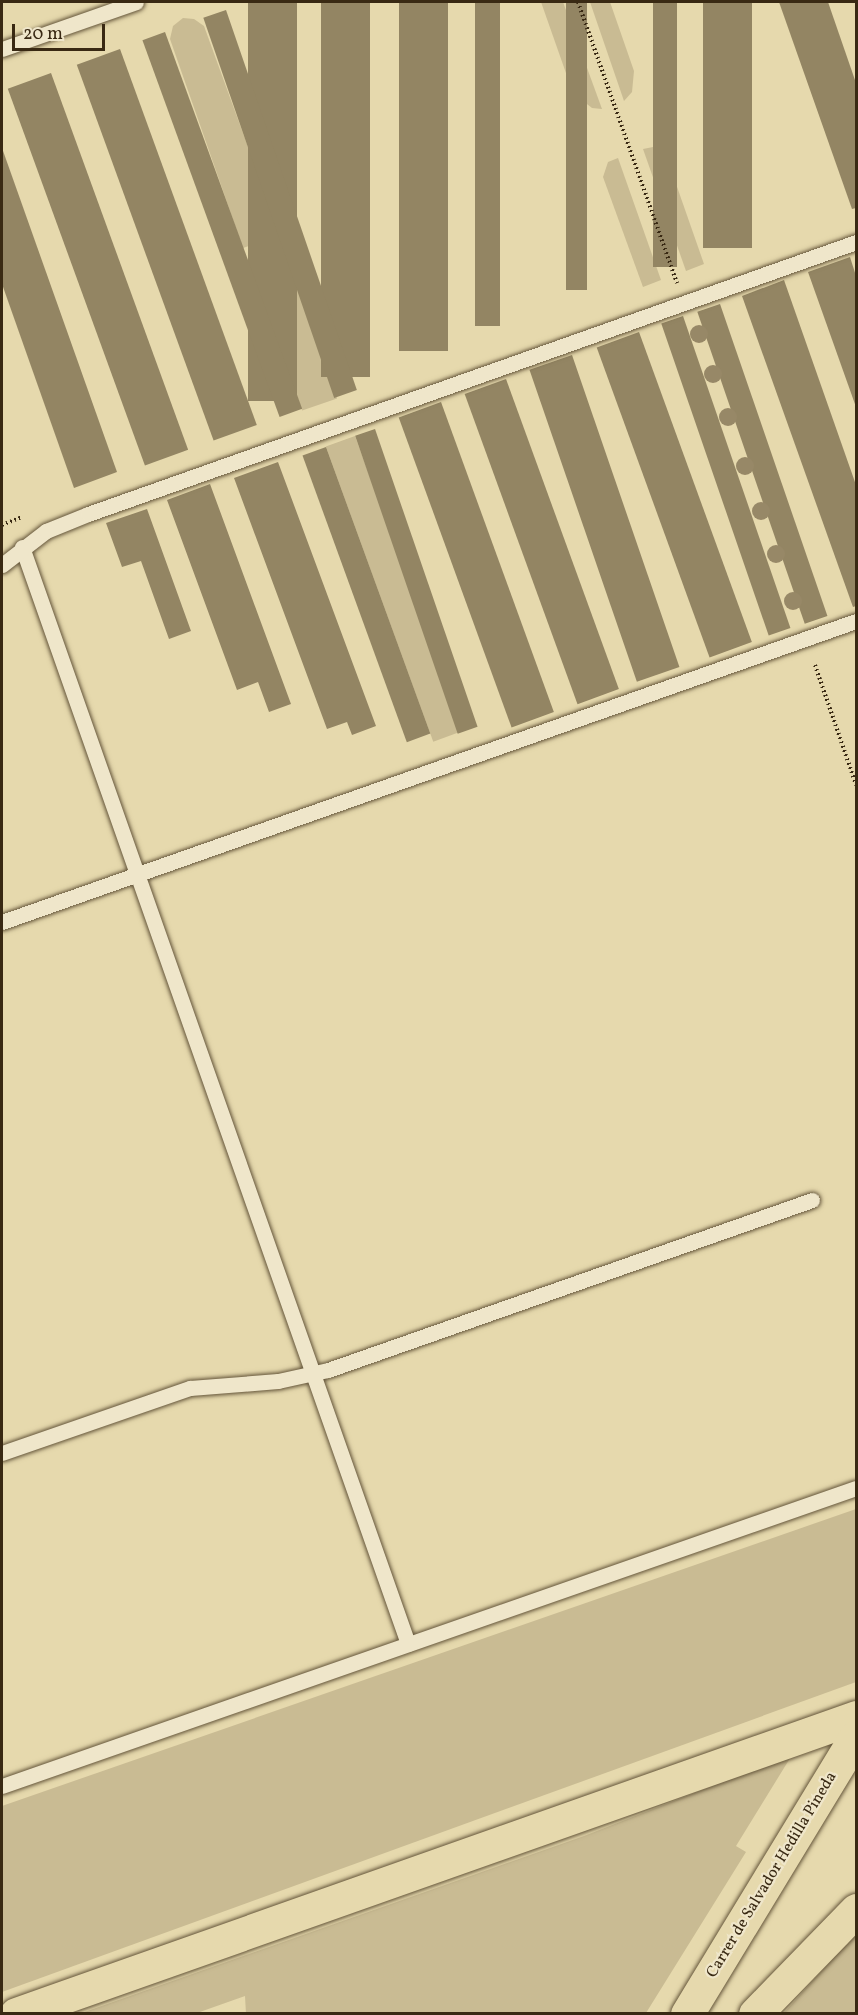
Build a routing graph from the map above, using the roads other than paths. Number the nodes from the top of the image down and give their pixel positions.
1 (136, 2) edge
2 (2, 49) edge
3 (856, 242) edge
4 (22, 547) junction
5 (2, 565) edge
6 (856, 621) edge
7 (136, 872) junction
8 (2, 922) edge
9 (812, 1200) dead end
10 (313, 1374) junction
11 (2, 1453) edge
12 (856, 1488) edge
13 (408, 1644) junction
14 (856, 1717) edge
15 (856, 1736) edge
16 (2, 1786) edge
17 (856, 1910) edge
18 (16, 2013) edge
19 (687, 2013) edge
20 (755, 2013) edge

1 - 2 lane
3 - 4 lane
4 - 5 lane
4 - 7 lane
6 - 7 lane
7 - 8 lane
7 - 10 lane
9 - 10 lane
10 - 11 lane
10 - 13 lane
12 - 13 lane
13 - 16 lane
14 - 18 main road
15 - 19 main road, Carrer de Salvador Hedilla Pineda
17 - 20 main road

